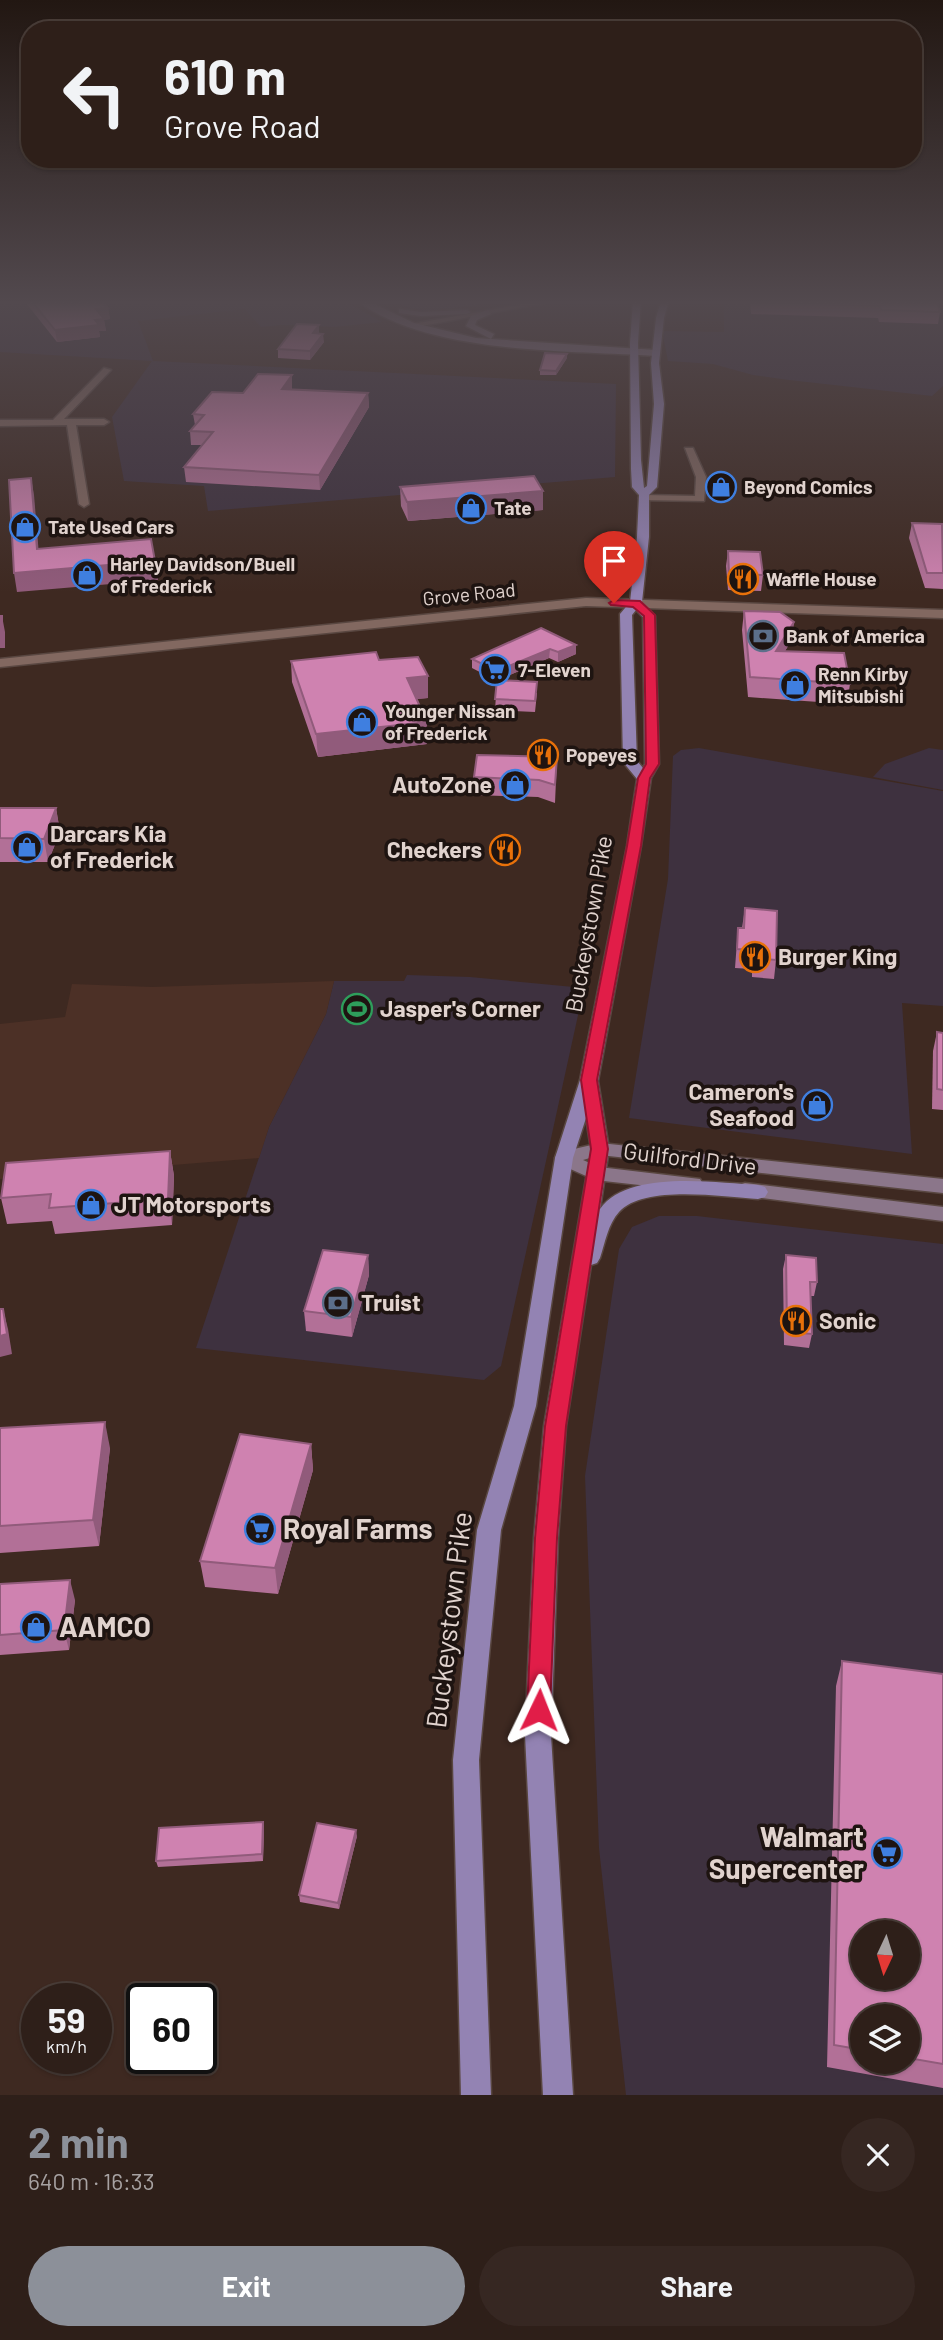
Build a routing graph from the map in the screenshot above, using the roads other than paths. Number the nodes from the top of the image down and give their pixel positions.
1 (80, 398) edge
2 (635, 398) edge
3 (658, 398) edge
4 (56, 422) junction
5 (71, 422) junction
6 (104, 422) dead end
7 (0, 423) edge
8 (689, 450) dead end
9 (644, 496) junction
10 (84, 504) dead end
11 (636, 603) junction
12 (943, 614) edge
13 (0, 663) edge
14 (644, 778) junction
15 (589, 1080) junction
16 (600, 1149) junction
17 (564, 1158) junction
18 (595, 1173) junction
19 (943, 1185) edge
20 (758, 1192) junction
21 (943, 1214) edge
22 (577, 1294) junction
23 (475, 2095) edge
24 (558, 2095) edge

1 - 4 street
2 - 9 main road
3 - 9 main road
4 - 5 street
4 - 7 street
5 - 6 street
5 - 10 street
8 - 9 street
9 - 11 main road
11 - 12 street, Grove Road
11 - 13 street, Grove Road
11 - 14 main road, Buckeystown Pike
11 - 14 main road
14 - 15 main road, Buckeystown Pike
15 - 16 main road, Buckeystown Pike
15 - 17 main road, Buckeystown Pike
16 - 17 main road, Guilford Drive
16 - 18 main road, Buckeystown Pike
16 - 19 main road, Guilford Drive
17 - 18 main road, Guilford Drive
17 - 23 main road, Buckeystown Pike
18 - 20 main road, Guilford Drive
18 - 22 main road, Buckeystown Pike
20 - 21 main road, Guilford Drive
20 - 22 main road
22 - 24 main road, Buckeystown Pike

